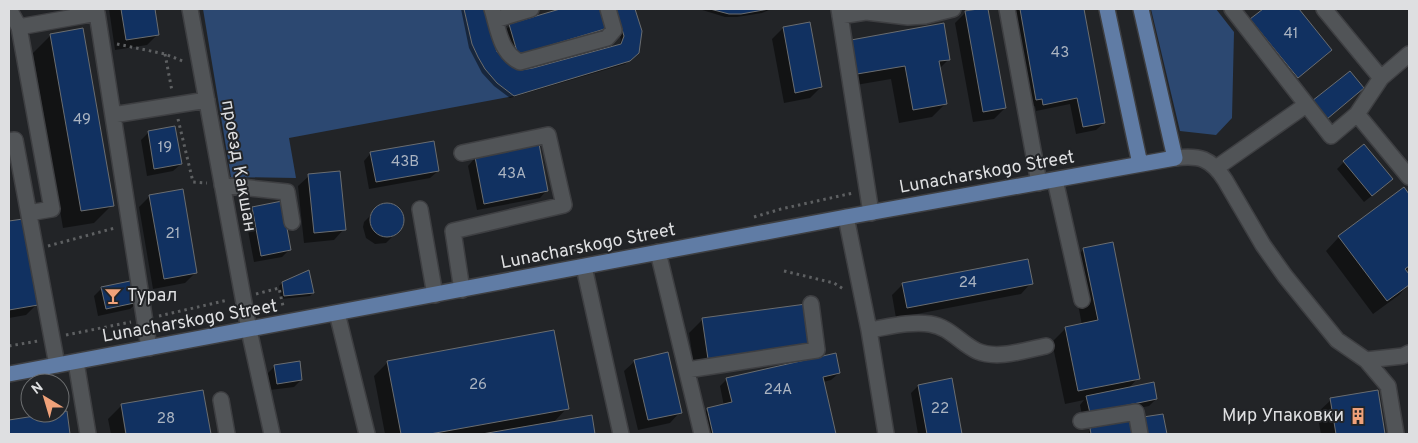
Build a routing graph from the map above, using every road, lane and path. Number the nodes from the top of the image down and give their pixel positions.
1 (9, 9) edge
2 (190, 9) edge
3 (531, 9) edge
4 (608, 9) edge
5 (953, 9) edge
6 (1007, 9) edge
7 (1107, 9) edge
8 (1141, 9) edge
9 (1232, 9) edge
10 (1324, 9) edge
11 (96, 11) edge
12 (840, 13) edge
13 (494, 14) edge
14 (19, 27) junction
15 (102, 49) junction
16 (165, 54) junction
17 (1409, 54) edge
18 (201, 68) junction
19 (1381, 78) junction
20 (207, 100) junction
21 (1306, 105) junction
22 (175, 106) junction
23 (1357, 114) junction
24 (113, 115) junction
25 (9, 141) edge
26 (462, 153) dead end
27 (1175, 158) junction
28 (1140, 164) junction
29 (1216, 168) junction
30 (1409, 177) edge
31 (1055, 180) junction
32 (1039, 183) junction
33 (222, 185) junction
34 (420, 209) dead end
35 (29, 212) junction
36 (871, 213) junction
37 (846, 217) junction
38 (292, 222) dead end
39 (130, 224) junction
40 (36, 249) junction
41 (658, 252) junction
42 (584, 267) junction
43 (784, 271) dead end
44 (462, 290) junction
45 (435, 295) junction
46 (1082, 300) dead end
47 (863, 301) junction
48 (811, 304) dead end
49 (337, 314) junction
50 (249, 330) junction
51 (869, 330) junction
52 (1046, 346) dead end
53 (150, 348) junction
54 (1409, 353) edge
55 (1366, 360) junction
56 (76, 362) junction
57 (57, 365) junction
58 (687, 370) junction
59 (9, 374) edge
60 (222, 400) dead end
61 (1081, 421) dead end
62 (88, 434) edge
63 (228, 434) edge
64 (272, 434) edge
65 (367, 434) edge
66 (621, 434) edge
67 (702, 434) edge
68 (886, 434) edge
69 (1140, 434) edge
70 (1396, 434) edge

1 - 14 street
2 - 18 street, проезд Какшан
3 - 13 street
4 - 13 street
5 - 12 street
6 - 32 street
7 - 28 main road
8 - 27 main road
9 - 21 street
10 - 19 street
11 - 14 street
11 - 15 street
12 - 36 street
14 - 35 street
15 - 16 path
15 - 24 street
16 - 18 path
16 - 22 path
17 - 19 street
18 - 20 street, проезд Какшан
19 - 23 street
20 - 22 street
20 - 33 street, проезд Какшан
21 - 23 street
21 - 29 street
22 - 24 street
22 - 33 path
23 - 30 street
24 - 39 street
25 - 35 street
26 - 44 street
27 - 28 main road, Lunacharskogo Street
27 - 29 street
28 - 31 main road, Lunacharskogo Street
29 - 55 street
31 - 32 main road, Lunacharskogo Street
31 - 46 street
32 - 36 main road, Lunacharskogo Street
33 - 38 street
33 - 50 street, проезд Какшан
34 - 45 street
35 - 40 street
36 - 37 main road, Lunacharskogo Street
37 - 41 main road, Lunacharskogo Street
37 - 47 street
39 - 40 path
39 - 53 street
40 - 57 street
41 - 42 main road, Lunacharskogo Street
41 - 58 street
42 - 44 main road, Lunacharskogo Street
42 - 66 street
43 - 47 path
44 - 45 main road, Lunacharskogo Street
45 - 49 main road, Lunacharskogo Street
47 - 51 street
48 - 58 street
49 - 50 main road, Lunacharskogo Street
49 - 65 street
50 - 53 main road, Lunacharskogo Street
50 - 64 street, проезд Какшан
51 - 52 street
51 - 68 street
53 - 56 main road, Lunacharskogo Street
54 - 55 street
55 - 70 street
56 - 57 main road, Lunacharskogo Street
56 - 62 street
57 - 59 main road, Lunacharskogo Street
58 - 67 street
60 - 63 street
61 - 69 street

